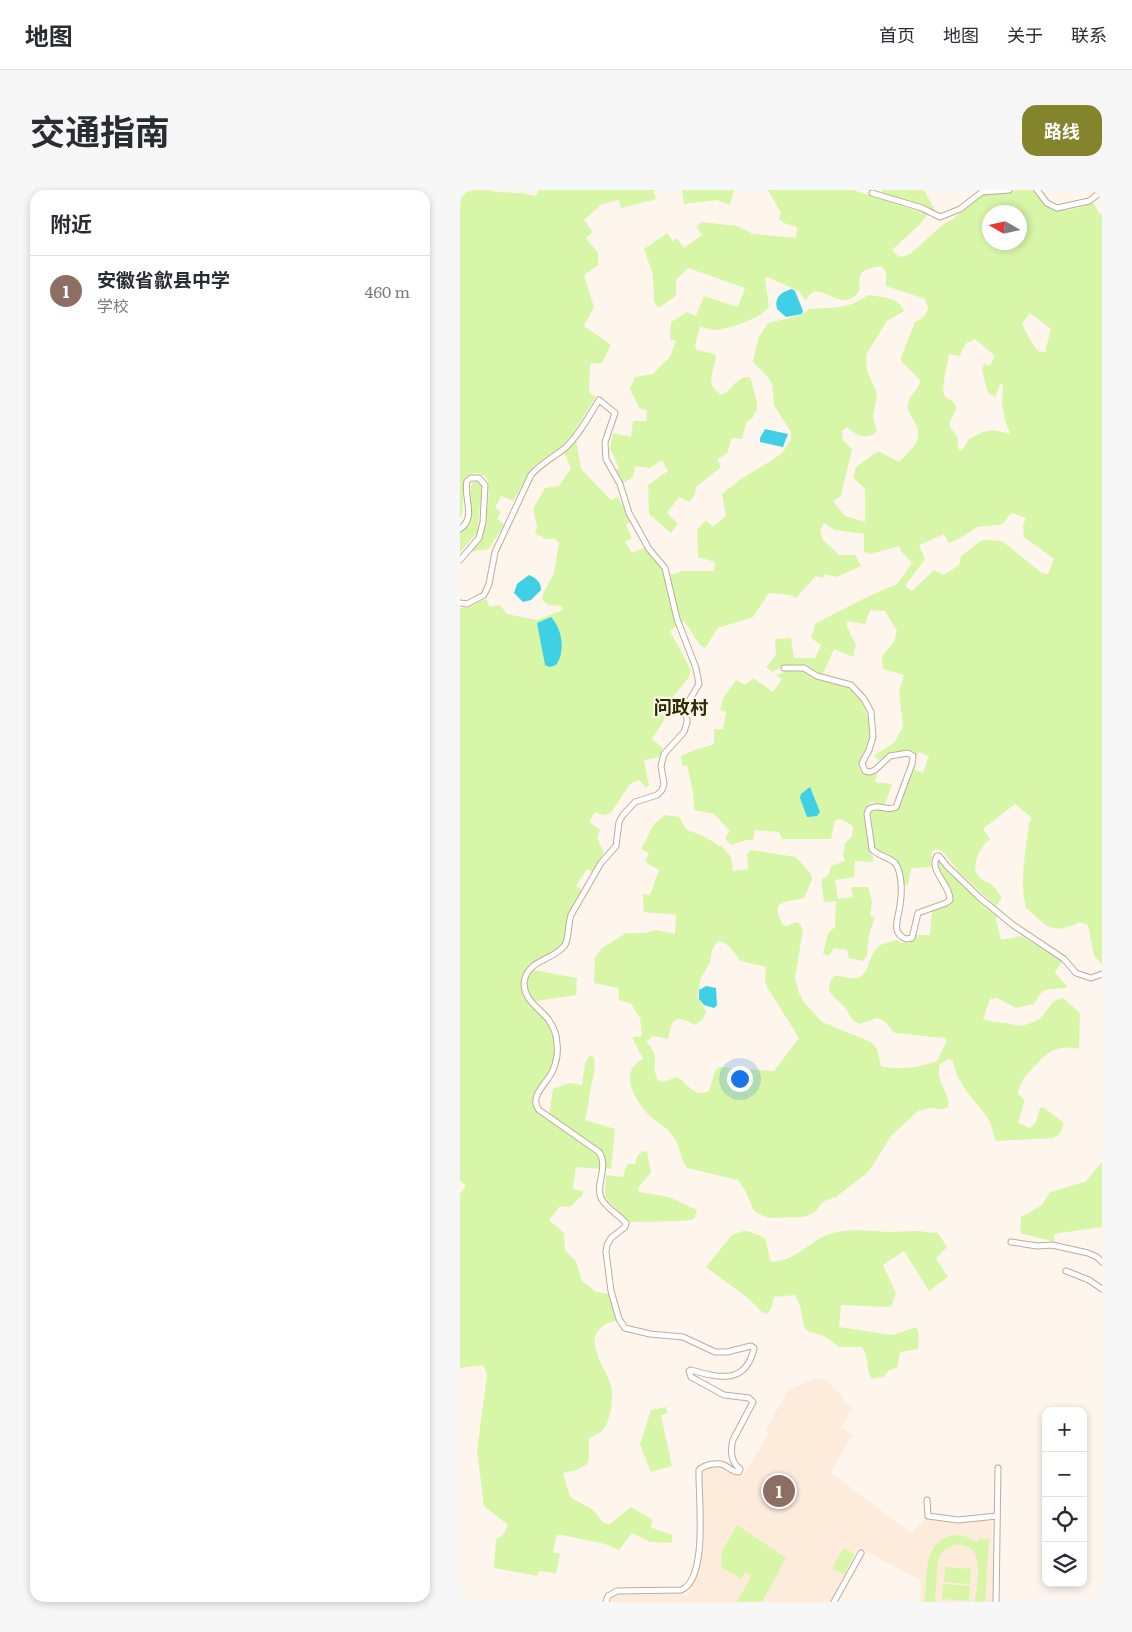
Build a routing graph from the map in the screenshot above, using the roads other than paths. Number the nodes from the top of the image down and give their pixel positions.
1 (1009, 190) edge
2 (1037, 190) edge
3 (1102, 190) edge
4 (872, 193) dead end
5 (460, 529) edge
6 (460, 560) edge
7 (460, 603) edge
8 (784, 668) dead end
9 (1102, 974) edge
10 (1011, 1242) dead end
11 (1102, 1262) edge
12 (1066, 1271) dead end
13 (1102, 1289) edge
14 (998, 1468) dead end
15 (928, 1500) dead end
16 (997, 1516) junction
17 (861, 1553) dead end
18 (606, 1602) edge
19 (834, 1602) edge
20 (996, 1602) edge

1 - 4 street
2 - 3 street
5 - 6 street
7 - 18 street
8 - 9 street
10 - 11 street
12 - 13 street
14 - 16 street
15 - 16 street
16 - 20 street
17 - 19 street

